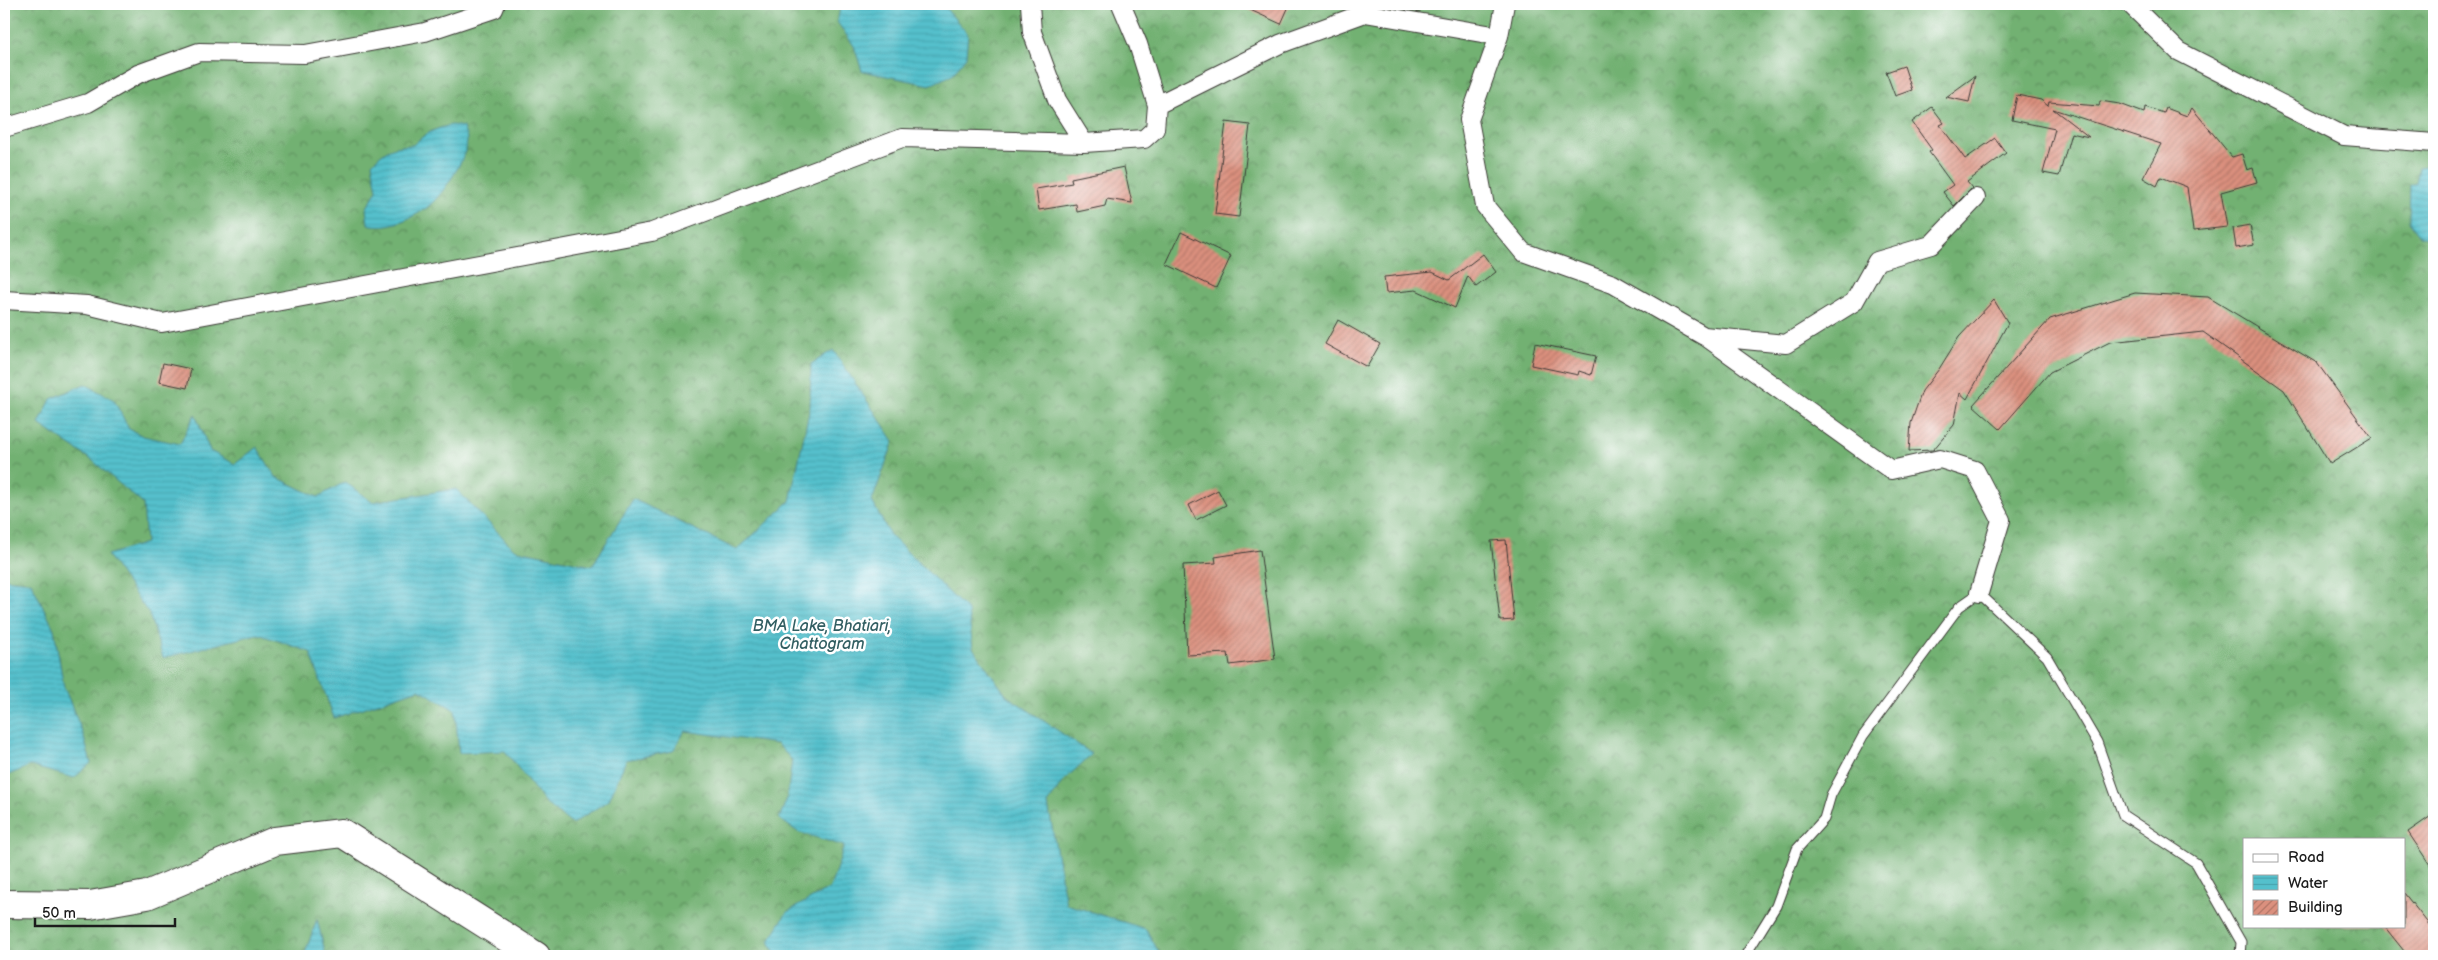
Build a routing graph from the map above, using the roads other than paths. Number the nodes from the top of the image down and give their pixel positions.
1 (496, 4) edge
2 (1030, 4) edge
3 (1121, 4) edge
4 (1505, 4) edge
5 (2130, 4) edge
6 (1499, 36) junction
7 (1156, 105) junction
8 (4, 128) edge
9 (1084, 143) junction
10 (2434, 143) edge
11 (1976, 198) dead end
12 (4, 300) edge
13 (1704, 336) junction
14 (1979, 593) junction
15 (4, 904) edge
16 (536, 956) edge
17 (1745, 956) edge
18 (2240, 956) edge

1 - 8 street
2 - 9 street
3 - 7 street
4 - 6 street
5 - 10 street
6 - 7 street
6 - 13 street
7 - 9 street
9 - 12 street
11 - 13 street
13 - 14 street
14 - 17 lane
14 - 18 lane
15 - 16 main road

